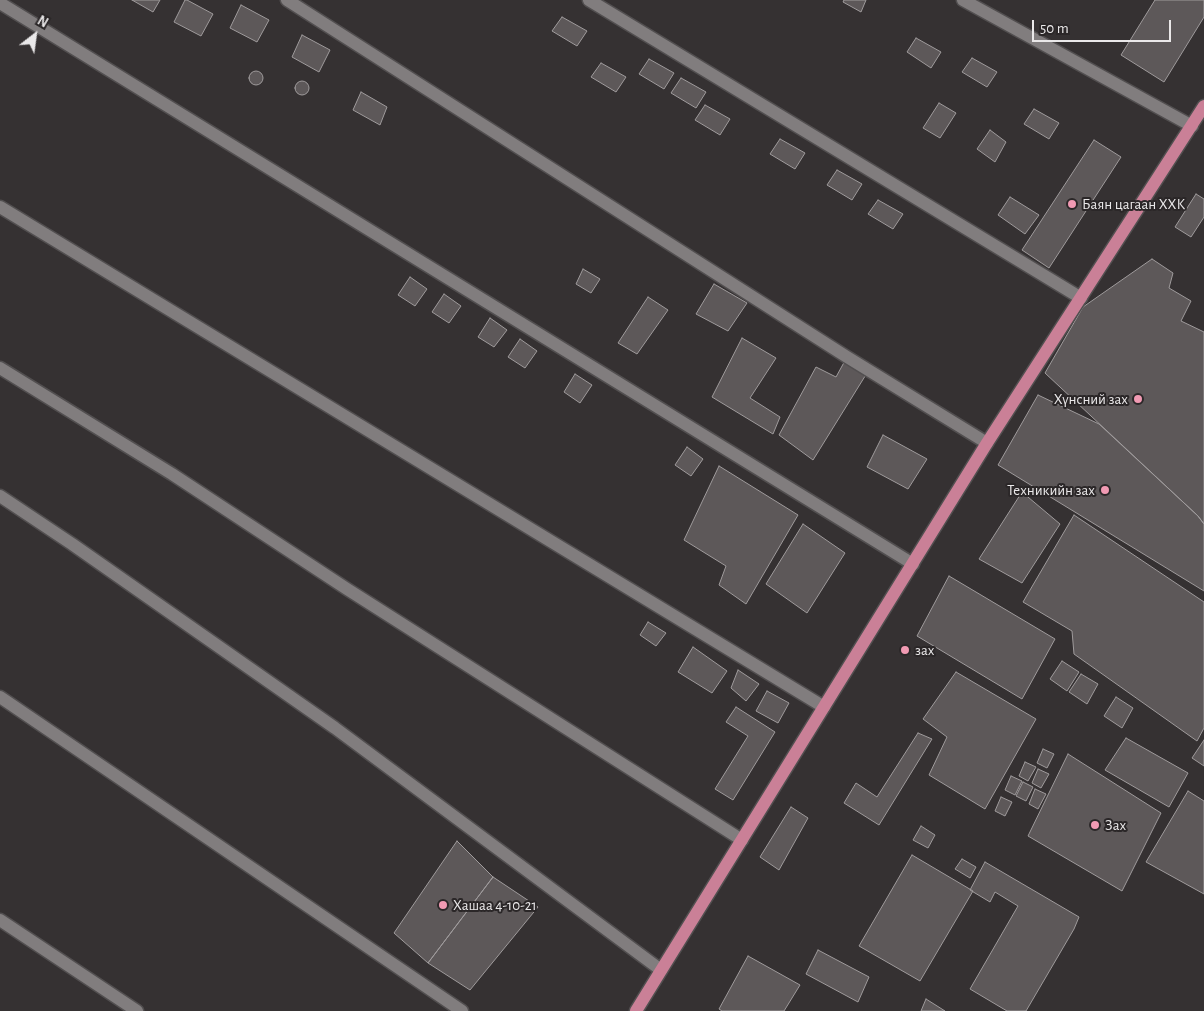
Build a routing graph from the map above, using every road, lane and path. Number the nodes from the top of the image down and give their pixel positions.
1 (287, 0) edge
2 (589, 0) edge
3 (964, 0) edge
4 (0, 3) edge
5 (1204, 106) edge
6 (1192, 126) junction
7 (0, 206) edge
8 (1081, 298) junction
9 (0, 368) edge
10 (987, 443) junction
11 (0, 496) edge
12 (912, 564) junction
13 (0, 697) edge
14 (824, 707) junction
15 (742, 840) junction
16 (0, 920) edge
17 (661, 970) junction
18 (137, 1011) edge
19 (462, 1011) edge
20 (636, 1011) edge

1 - 10 street
2 - 8 street
3 - 6 street
4 - 12 street
5 - 6 main road
6 - 8 main road
7 - 14 street
8 - 10 main road
9 - 15 street
10 - 12 main road
11 - 17 street
12 - 14 main road
13 - 19 street
14 - 15 main road
15 - 17 main road
16 - 18 street
17 - 20 main road

